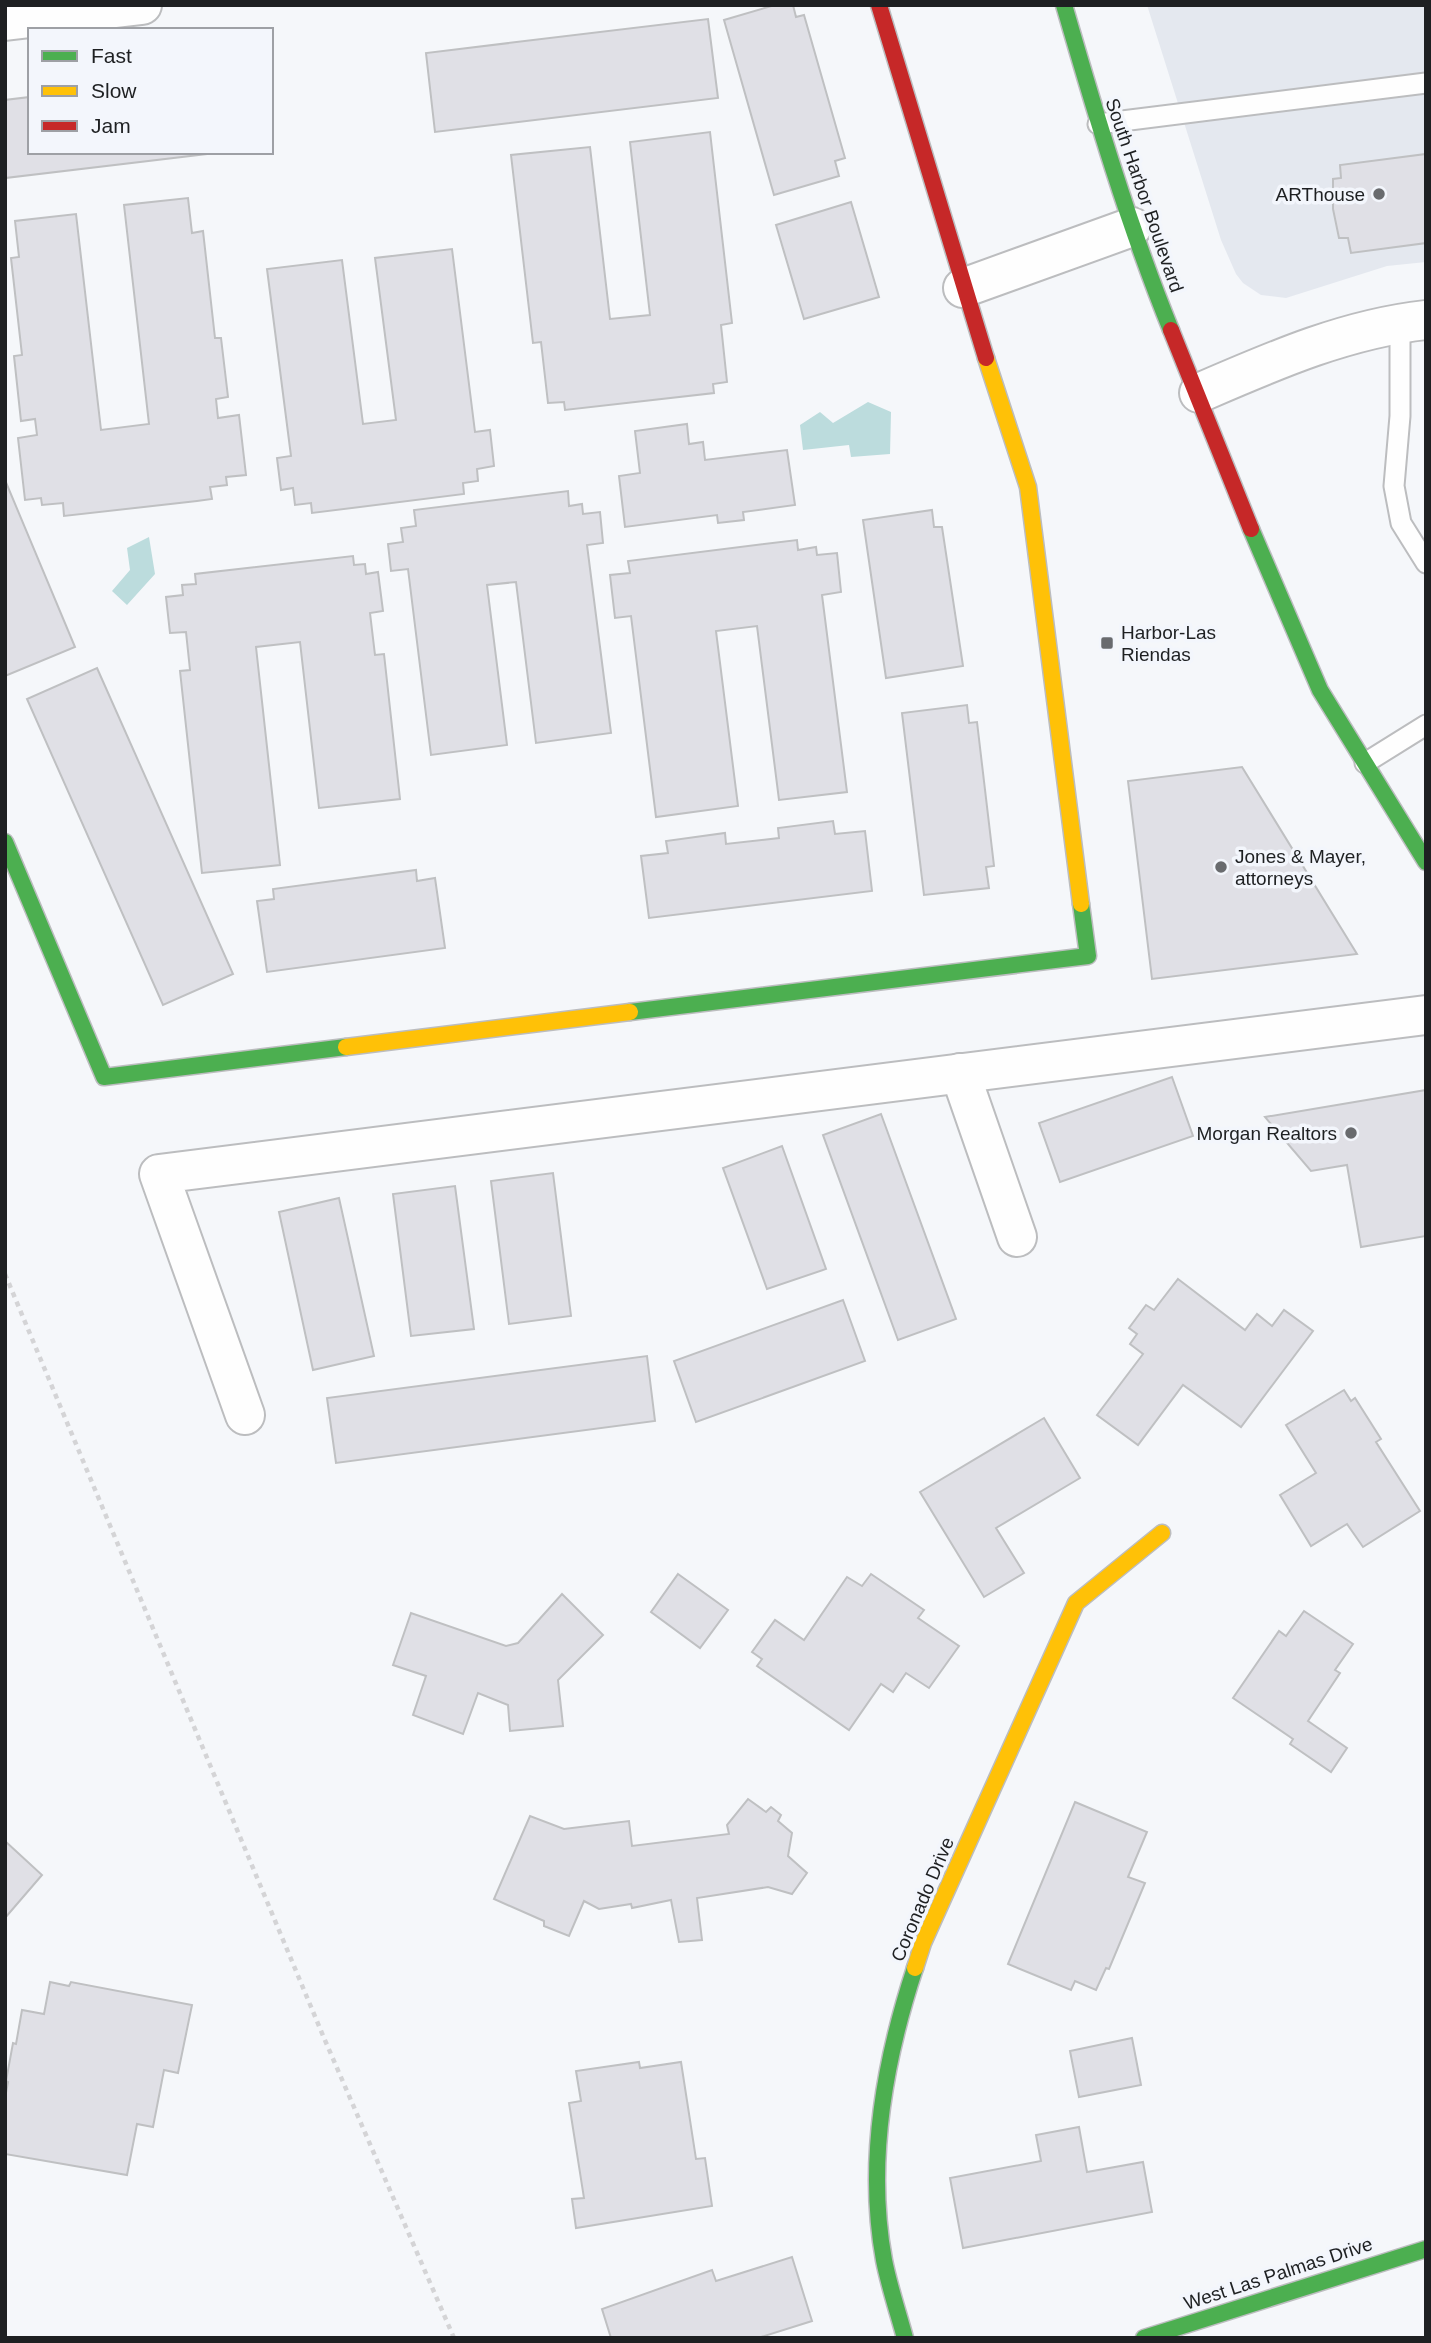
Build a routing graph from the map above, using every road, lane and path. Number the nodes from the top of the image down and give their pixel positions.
1 (142, 5) edge
2 (879, 5) edge
3 (1064, 5) edge
4 (5, 21) edge
5 (1426, 83) edge
6 (1098, 124) junction
7 (1132, 227) junction
8 (963, 288) junction
9 (1413, 322) edge
10 (1199, 393) junction
11 (1426, 563) edge
12 (1426, 725) edge
13 (1365, 763) junction
14 (5, 842) edge
15 (1426, 862) edge
16 (1426, 1015) edge
17 (960, 1073) junction
18 (1017, 1237) dead end
19 (5, 1274) edge
20 (245, 1415) dead end
21 (1162, 1533) dead end
22 (1426, 2249) edge
23 (454, 2338) edge
24 (905, 2338) edge
25 (1144, 2338) edge

1 - 4 street
2 - 8 street
3 - 6 street, South Harbor Boulevard
5 - 6 lane
6 - 7 street, South Harbor Boulevard
7 - 8 street
7 - 10 street, South Harbor Boulevard
8 - 14 street
9 - 10 street
9 - 11 lane
10 - 13 street, South Harbor Boulevard
12 - 13 lane
13 - 15 street
16 - 17 street
17 - 18 street
17 - 20 street
19 - 23 path
21 - 24 street, Coronado Drive
22 - 25 street, West Las Palmas Drive

